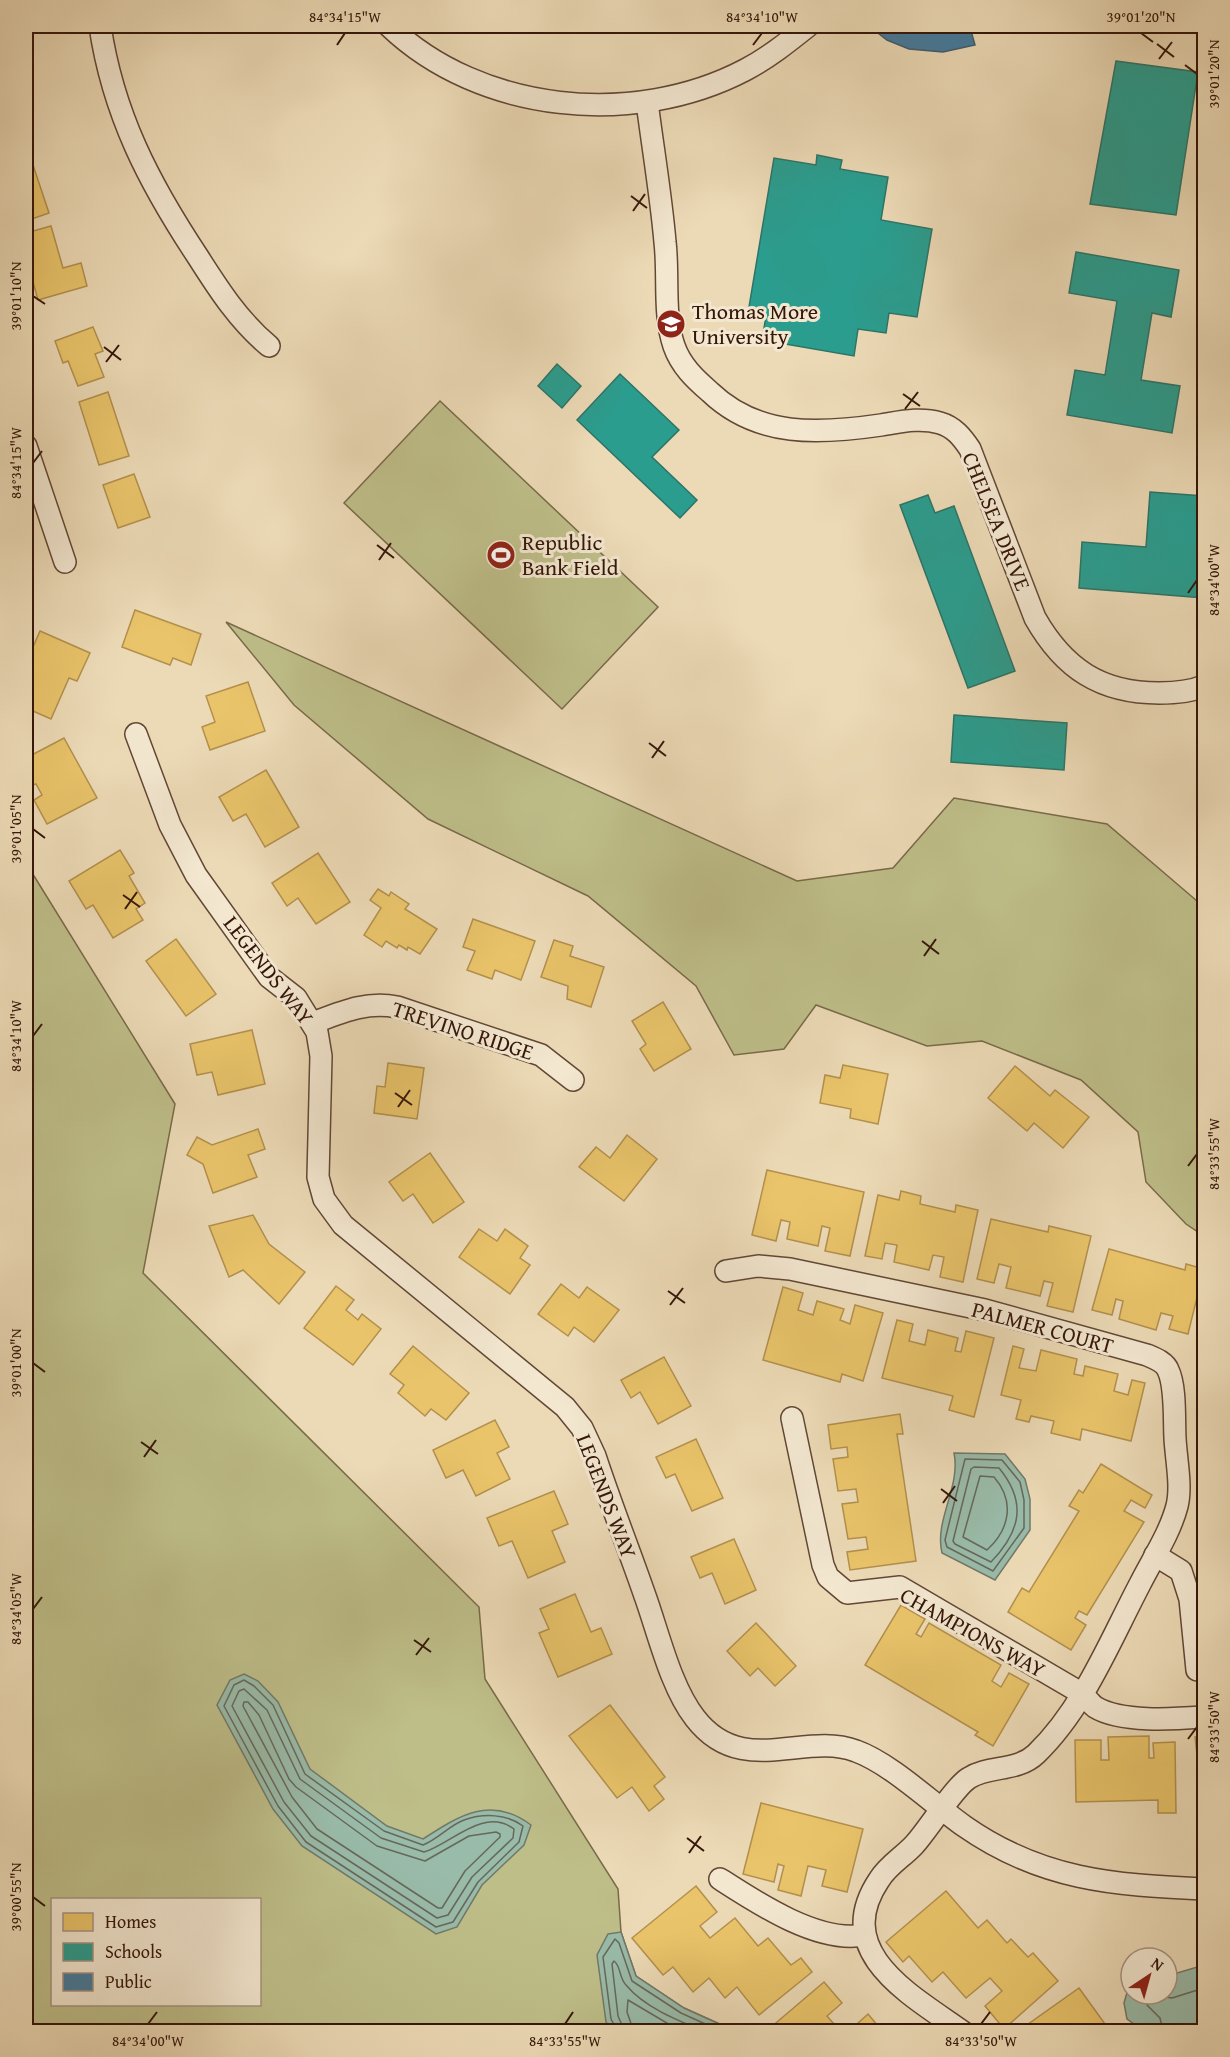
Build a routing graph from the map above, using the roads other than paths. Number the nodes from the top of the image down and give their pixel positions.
1 (99, 26) edge
2 (389, 26) edge
3 (808, 26) edge
4 (647, 102) junction
5 (269, 346) dead end
6 (26, 446) edge
7 (65, 562) dead end
8 (1204, 686) edge
9 (136, 734) dead end
10 (313, 1023) junction
11 (573, 1080) dead end
12 (726, 1271) dead end
13 (792, 1418) dead end
14 (1155, 1555) junction
15 (1197, 1670) dead end
16 (1081, 1693) junction
17 (1204, 1717) edge
18 (942, 1811) junction
19 (720, 1879) dead end
20 (1204, 1889) edge
21 (864, 1935) junction
22 (963, 2031) edge

1 - 5 street
2 - 4 street
3 - 4 street
4 - 8 street, CHELSEA DRIVE
6 - 7 street
9 - 10 street, LEGENDS WAY
10 - 11 street, TREVINO RIDGE
10 - 18 street, LEGENDS WAY
12 - 14 street, PALMER COURT
13 - 16 street, CHAMPIONS WAY
14 - 15 street
14 - 16 street, PALMER COURT
16 - 17 street, CHAMPIONS WAY
16 - 18 street, PALMER COURT
18 - 20 street, LEGENDS WAY
18 - 21 street, PALMER COURT
19 - 21 street
21 - 22 street

